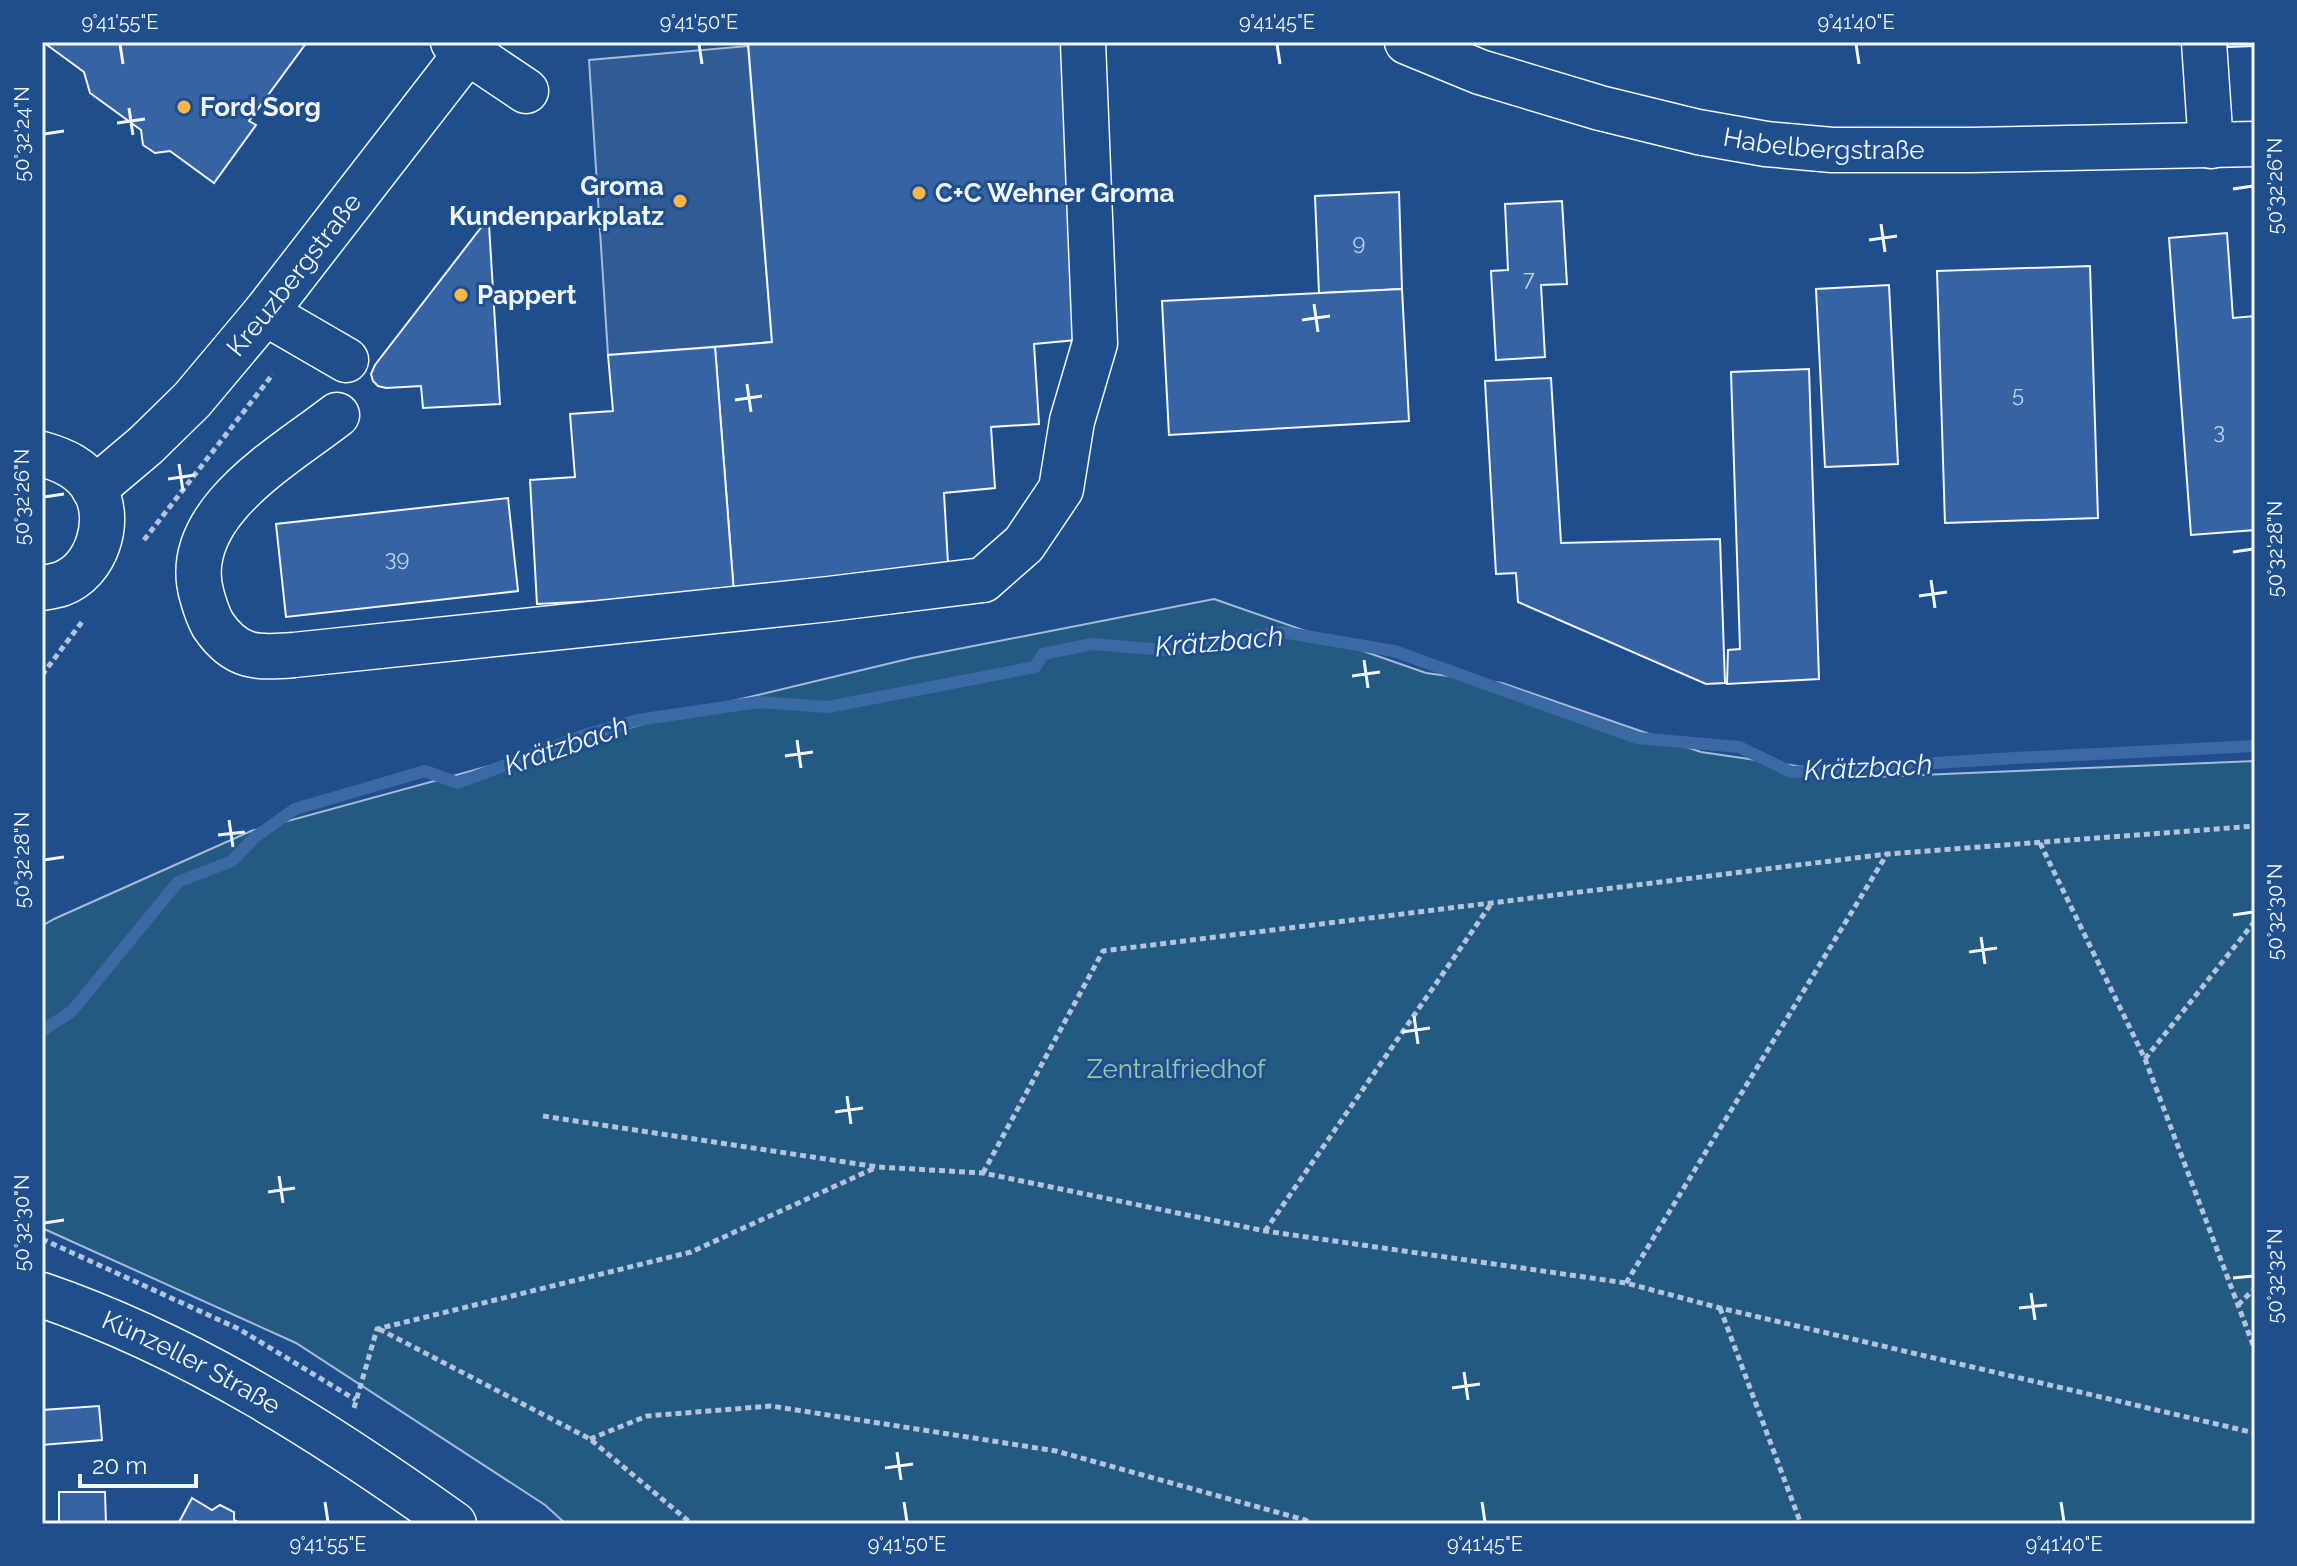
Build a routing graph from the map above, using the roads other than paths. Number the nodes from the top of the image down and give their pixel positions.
1 (1083, 42) edge
2 (1407, 42) edge
3 (2204, 42) edge
4 (465, 45) edge
5 (526, 91) dead end
6 (2255, 144) edge
7 (2211, 146) junction
8 (265, 313) junction
9 (346, 360) dead end
10 (337, 415) dead end
11 (42, 454) edge
12 (94, 489) junction
13 (45, 594) edge
14 (42, 1295) edge
15 (454, 1524) edge

1 - 10 street
2 - 7 street, Habelbergstraße
3 - 7 street
4 - 5 street
4 - 8 street, Kreuzbergstraße
6 - 7 street, Habelbergstraße
8 - 9 street
8 - 12 street, Kreuzbergstraße
11 - 12 street
12 - 13 street
14 - 15 street, Künzeller Straße

